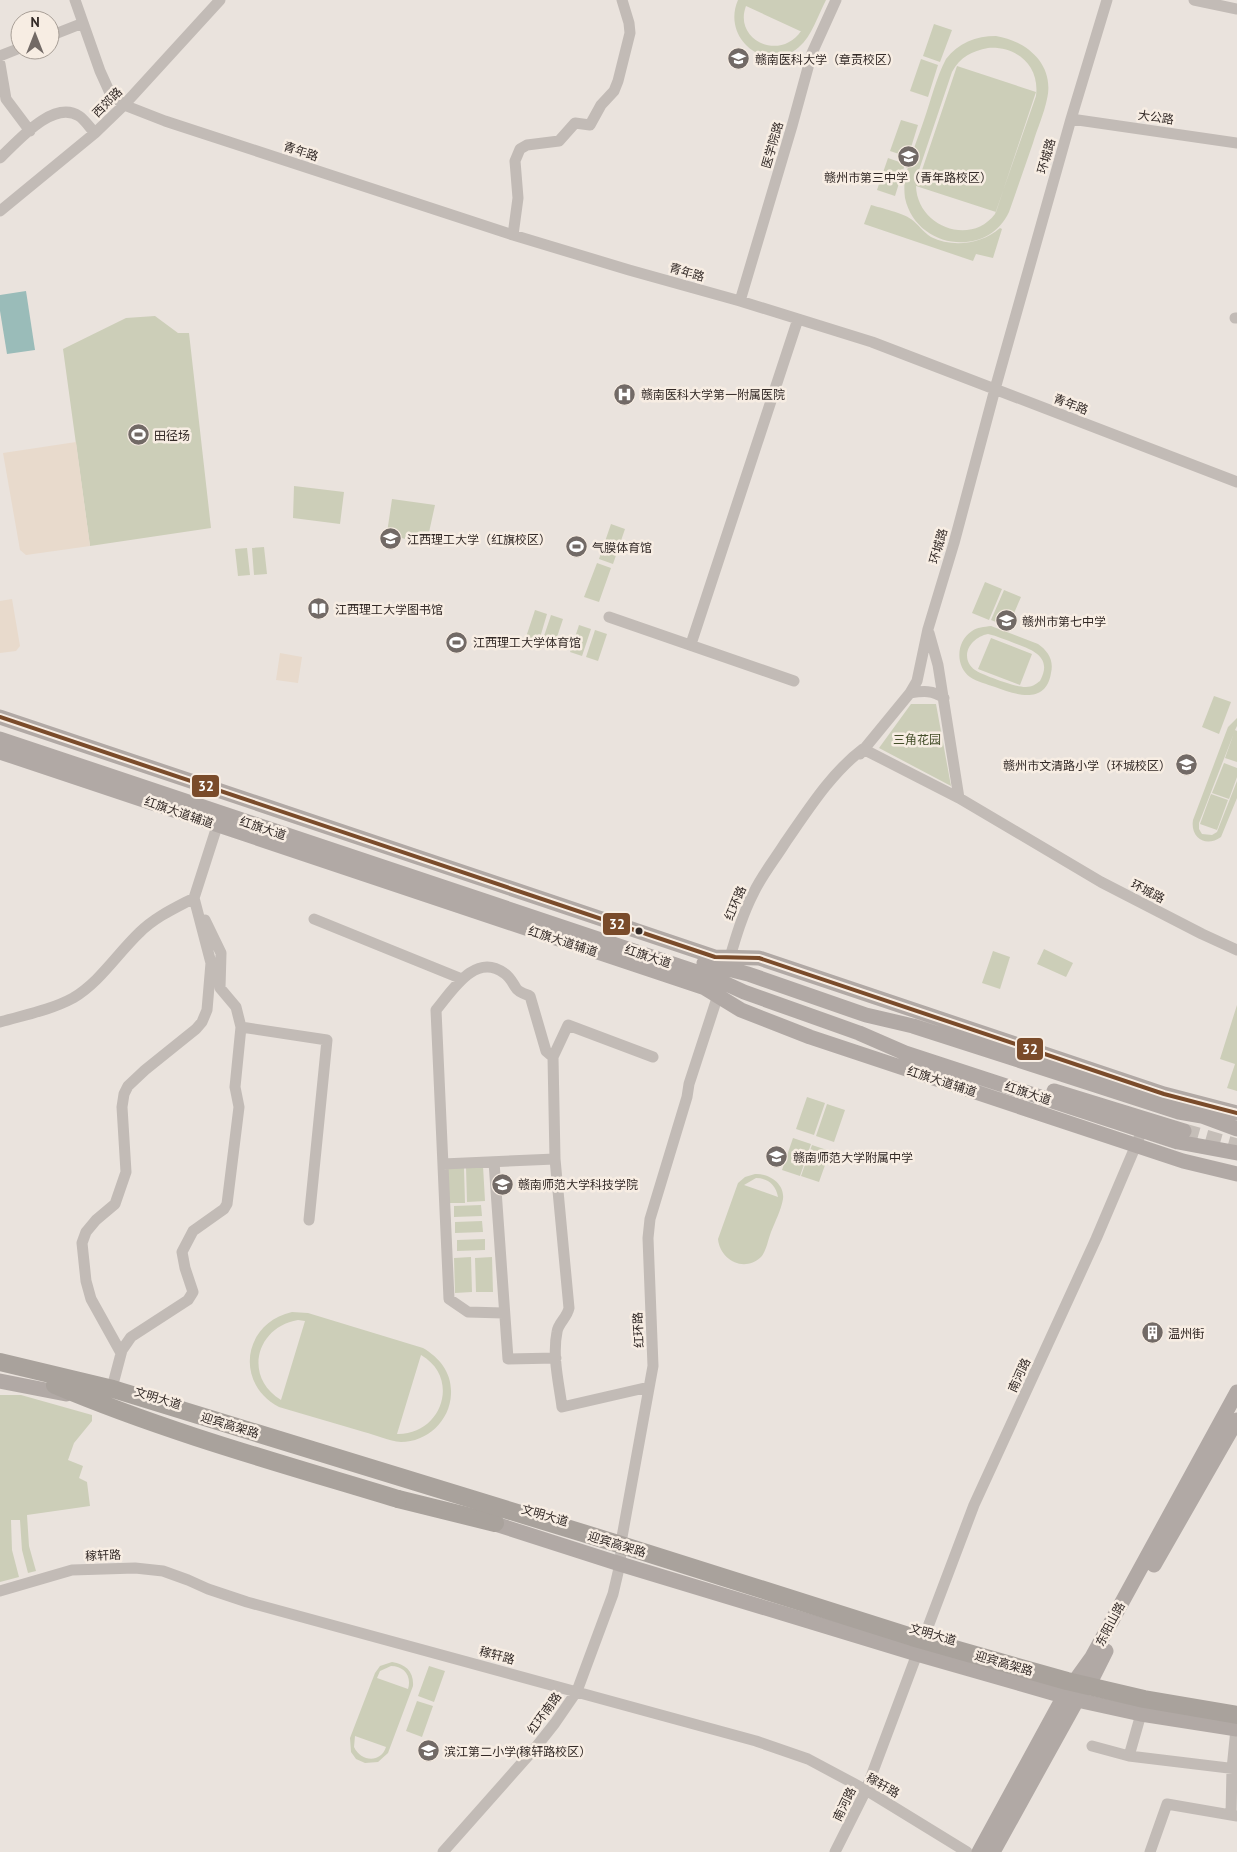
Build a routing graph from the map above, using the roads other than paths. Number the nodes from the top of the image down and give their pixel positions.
1 (75, 0) edge
2 (220, 0) edge
3 (622, 0) edge
4 (836, 0) edge
5 (1107, 0) edge
6 (1194, 0) edge
7 (1237, 9) edge
8 (83, 23) junction
9 (60, 32) edge
10 (0, 64) edge
11 (3, 102) edge
12 (124, 105) junction
13 (1071, 119) junction
14 (30, 131) junction
15 (95, 133) junction
16 (1237, 143) edge
17 (0, 158) edge
18 (0, 211) edge
19 (513, 235) junction
20 (740, 301) junction
21 (798, 319) junction
22 (995, 389) junction
23 (1237, 482) edge
24 (608, 617) dead end
25 (928, 629) junction
26 (691, 644) junction
27 (794, 681) dead end
28 (910, 693) junction
29 (944, 698) junction
30 (0, 717) edge
31 (0, 730) edge
32 (0, 740) edge
33 (863, 749) junction
34 (0, 752) edge
35 (959, 798) junction
36 (219, 819) junction
37 (194, 898) junction
38 (314, 919) dead end
39 (1237, 950) edge
40 (727, 977) junction
41 (462, 979) junction
42 (866, 1015) junction
43 (0, 1022) edge
44 (241, 1027) junction
45 (859, 1032) junction
46 (553, 1056) junction
47 (653, 1056) dead end
48 (1237, 1113) edge
49 (1237, 1129) edge
50 (1142, 1131) junction
51 (1136, 1146) junction
52 (1237, 1153) edge
53 (555, 1159) junction
54 (494, 1162) junction
55 (442, 1164) junction
56 (1237, 1174) edge
57 (309, 1220) dead end
58 (504, 1313) junction
59 (121, 1353) junction
60 (0, 1355) edge
61 (556, 1358) junction
62 (0, 1362) edge
63 (0, 1372) edge
64 (0, 1380) edge
65 (48, 1382) junction
66 (113, 1384) junction
67 (649, 1387) junction
68 (1237, 1392) edge
69 (1237, 1420) edge
70 (495, 1523) junction
71 (617, 1540) junction
72 (620, 1564) junction
73 (0, 1592) edge
74 (892, 1622) joint
75 (926, 1632) junction
76 (917, 1654) junction
77 (1086, 1678) junction
78 (577, 1691) junction
79 (1070, 1698) junction
80 (1237, 1709) edge
81 (1140, 1716) junction
82 (1237, 1728) edge
83 (1092, 1746) dead end
84 (1129, 1756) junction
85 (1234, 1769) edge
86 (866, 1790) junction
87 (1234, 1815) edge
88 (443, 1852) edge
89 (835, 1852) edge
90 (967, 1852) edge
91 (979, 1852) edge
92 (993, 1852) edge
93 (1150, 1852) edge

1 - 8 street
2 - 12 street, 西郊路
3 - 19 street
4 - 20 street, 医学院路
5 - 13 street, 环城路
6 - 7 street
8 - 9 street
8 - 12 street
10 - 11 street
11 - 14 street
12 - 15 street, 西郊路
12 - 19 street, 青年路
13 - 16 street, 大公路
13 - 22 street, 环城路
14 - 15 street
14 - 17 street
15 - 18 street, 西郊路
19 - 20 street, 青年路
20 - 21 street, 青年路
21 - 22 street, 青年路
21 - 26 street
22 - 23 street, 青年路
22 - 25 street, 环城路
24 - 26 street
25 - 28 street, 红环路
25 - 29 street
26 - 27 street
28 - 29 street
28 - 33 street, 红环路
29 - 35 street
30 - 40 main road, 红旗大道辅道
31 - 40 main road, 红旗大道
32 - 36 main road, 红旗大道
33 - 35 street, 环城路
33 - 40 street, 红环路
34 - 36 main road, 红旗大道辅道
35 - 39 street, 环城路
36 - 37 street
36 - 40 main road, 红旗大道
37 - 43 street
37 - 44 street
37 - 59 street
38 - 41 street
40 - 42 main road, 红旗大道
40 - 45 main road, 红旗大道
40 - 48 main road, 红旗大道辅道
40 - 51 main road, 红旗大道辅道
40 - 67 street, 红环路
41 - 46 street
41 - 55 street
42 - 45 main road
42 - 49 main road, 红旗大道
44 - 57 street
44 - 59 street
45 - 50 main road, 红旗大道
46 - 47 street
46 - 53 street
50 - 51 street, 南河路
50 - 52 main road, 红旗大道
51 - 56 main road, 红旗大道辅道
51 - 75 street, 南河路
53 - 54 street
53 - 61 street
54 - 55 street
54 - 58 street
55 - 58 street
58 - 61 street
59 - 66 street
60 - 66 main road, 文明大道
61 - 67 street
62 - 71 highway, 迎宾高架路, bridge
63 - 65 highway, 迎宾高架路
64 - 70 main road, 文明大道
65 - 70 highway, bridge
65 - 82 highway, 迎宾高架路, bridge
66 - 71 main road, 文明大道
67 - 71 street, 红环路
68 - 77 main road, 东阳山路
69 - 77 main road, 东阳山路
70 - 72 main road, 文明大道
71 - 72 street, 红环路
71 - 74 highway, bridge
71 - 82 highway, 迎宾高架路, bridge
72 - 76 main road, 文明大道
72 - 78 street, 红环南路
73 - 78 street, 稼轩路
74 - 75 main road, 文明大道
75 - 77 main road, 文明大道
76 - 79 main road, 文明大道
76 - 86 street, 南河路
77 - 79 main road, 东阳山路
77 - 80 main road, 文明大道
78 - 86 street, 稼轩路
78 - 88 street, 红环南路
79 - 81 main road, 文明大道
79 - 91 main road, 东阳山路
79 - 92 main road, 东阳山路
81 - 82 main road, 文明大道
81 - 84 street
82 - 85 street
83 - 84 street
84 - 85 street
85 - 87 street
86 - 89 street, 南河路
86 - 90 street, 稼轩路
87 - 93 street

